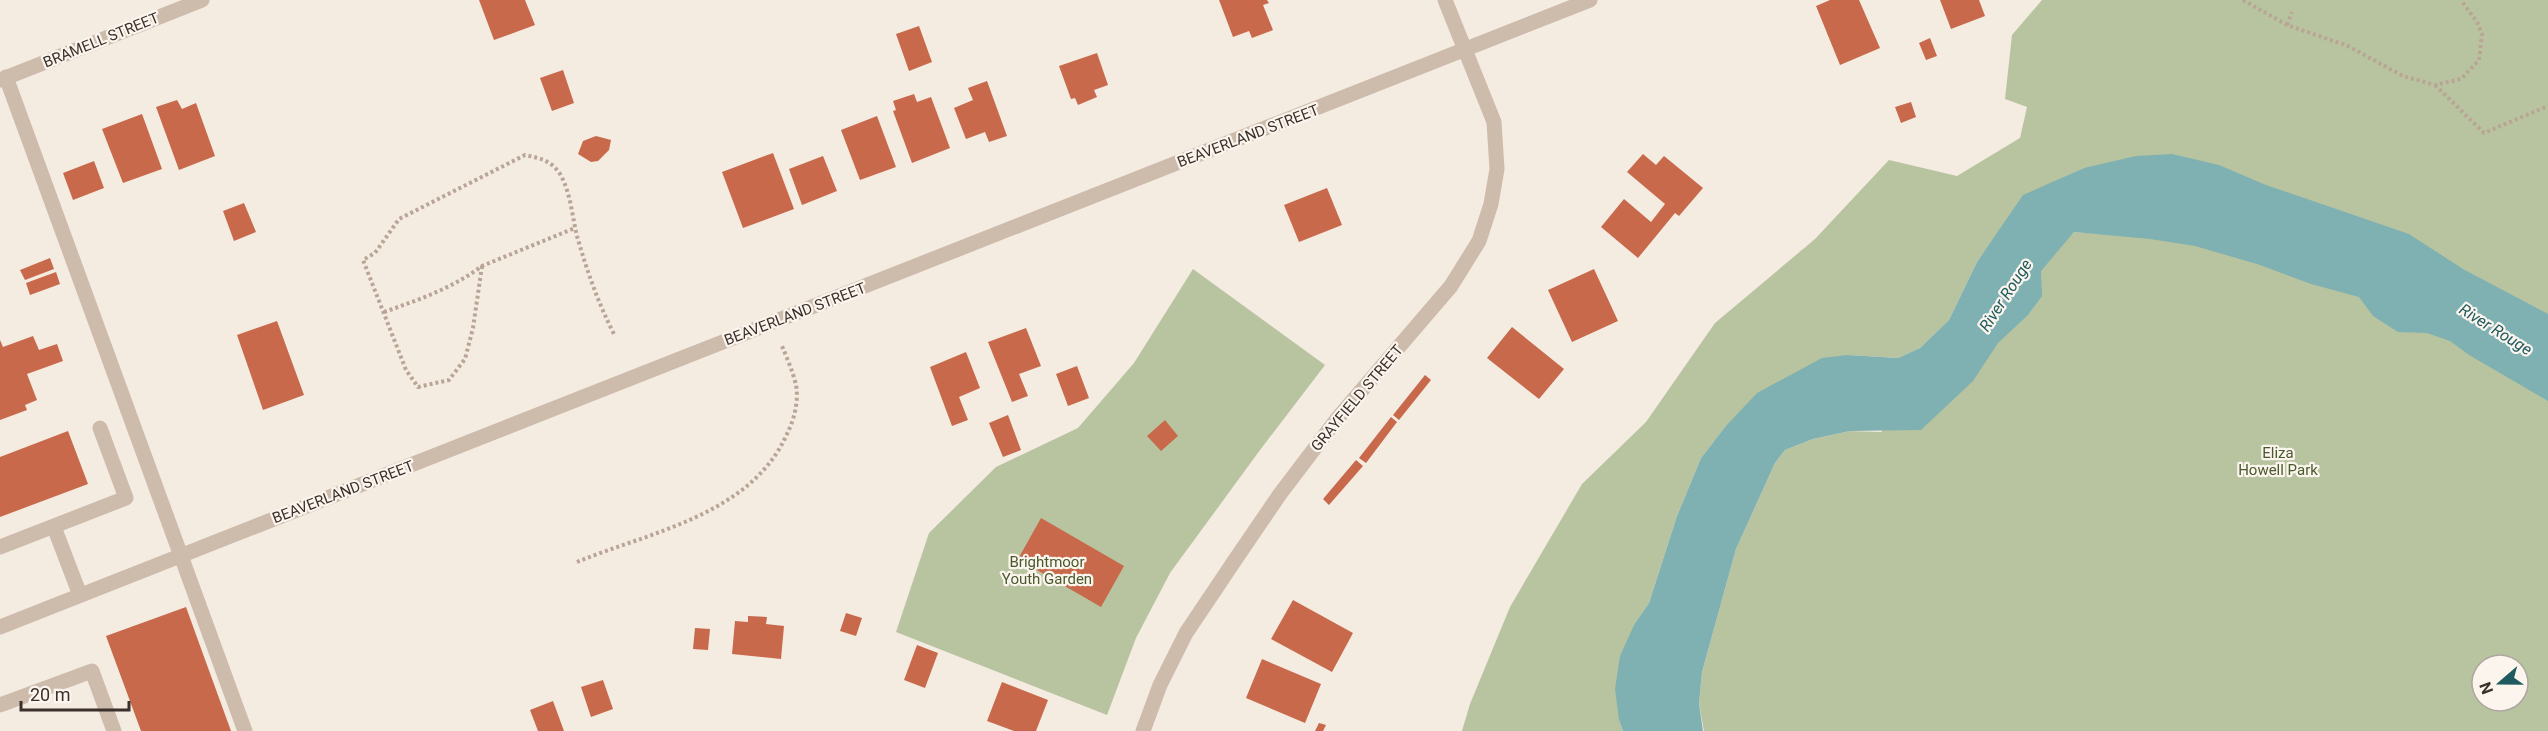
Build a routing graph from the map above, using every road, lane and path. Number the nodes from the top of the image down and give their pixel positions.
1 (202, 0) edge
2 (1445, 0) edge
3 (1590, 0) edge
4 (2243, 0) edge
5 (2461, 0) edge
6 (2292, 12) dead end
7 (2287, 25) junction
8 (1464, 51) junction
9 (3, 79) edge
10 (2435, 85) junction
11 (2548, 106) edge
12 (575, 228) junction
13 (482, 266) junction
14 (384, 312) junction
15 (615, 336) dead end
16 (790, 366) dead end
17 (100, 428) dead end
18 (54, 526) junction
19 (0, 547) edge
20 (183, 555) junction
21 (577, 562) dead end
22 (80, 595) junction
23 (0, 627) edge
24 (0, 705) edge
25 (114, 731) edge
26 (246, 731) edge
27 (1143, 731) edge

1 - 9 street, BRAMELL STREET
2 - 8 street, GRAYFIELD STREET
3 - 8 street, BEAVERLAND STREET
4 - 7 path
5 - 10 path
6 - 7 path
7 - 10 path
8 - 20 street, BEAVERLAND STREET
8 - 27 street, GRAYFIELD STREET
9 - 20 street
10 - 11 path
12 - 13 path
12 - 14 path
12 - 15 path
13 - 14 path
13 - 14 path
16 - 21 path
17 - 18 street
18 - 19 street
18 - 22 street
20 - 22 street, BEAVERLAND STREET
20 - 26 street
22 - 23 street, BEAVERLAND STREET
24 - 25 street

